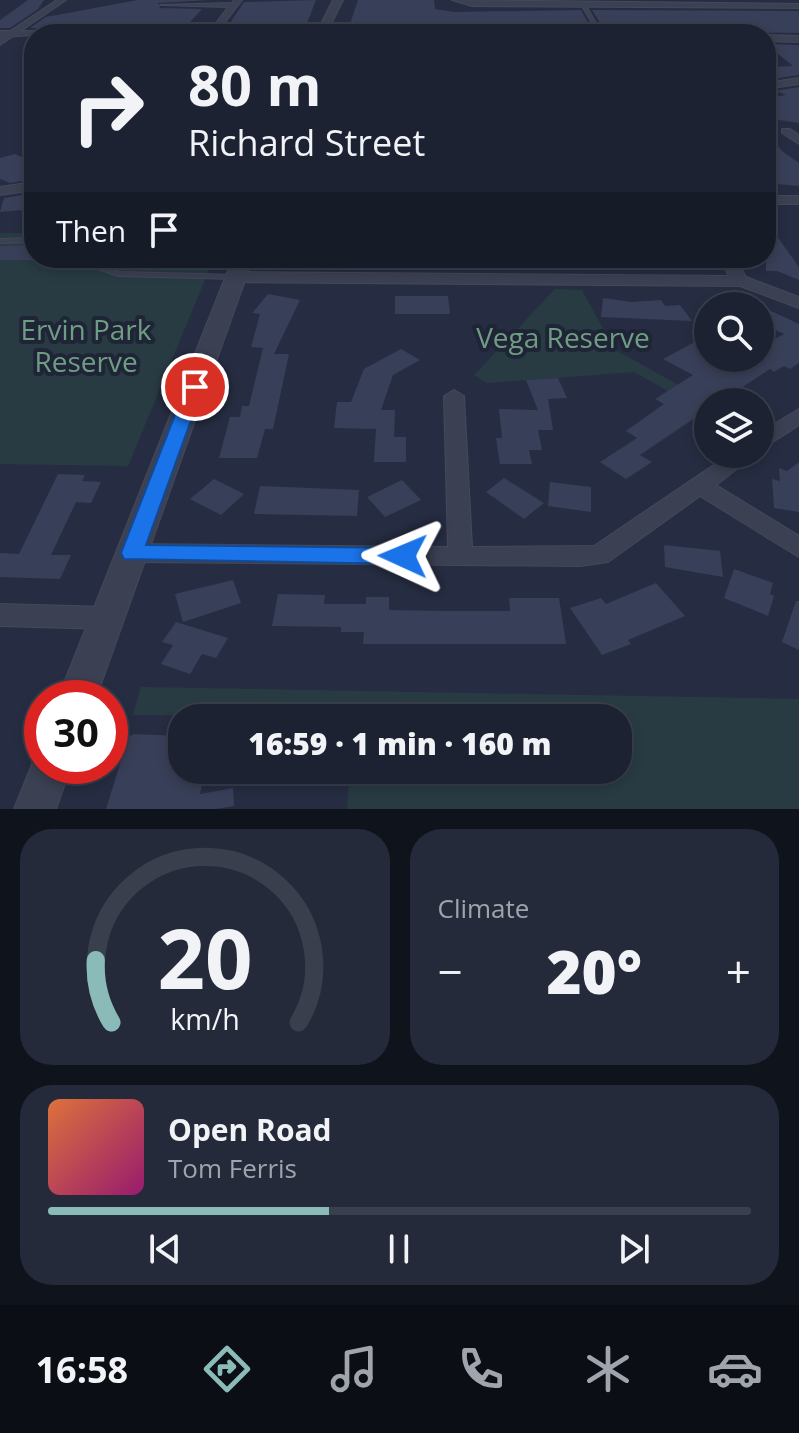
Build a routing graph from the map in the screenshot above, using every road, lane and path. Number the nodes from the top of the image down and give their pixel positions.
1 (62, 0) edge
2 (338, 0) edge
3 (458, 1) edge
4 (236, 3) edge
5 (580, 3) edge
6 (164, 5) dead end
7 (799, 6) edge
8 (220, 24) edge
9 (329, 24) edge
10 (594, 24) edge
11 (6, 34) edge
12 (776, 38) edge
13 (799, 39) edge
14 (0, 42) edge
15 (799, 81) edge
16 (776, 84) edge
17 (786, 131) dead end
18 (799, 140) edge
19 (24, 187) edge
20 (0, 191) edge
21 (776, 200) edge
22 (799, 200) edge
23 (24, 240) edge
24 (0, 241) edge
25 (101, 268) edge
26 (223, 268) edge
27 (240, 268) edge
28 (276, 268) edge
29 (733, 268) edge
30 (740, 281) junction
31 (799, 303) edge
32 (454, 396) dead end
33 (799, 415) edge
34 (774, 433) edge
35 (726, 468) edge
36 (701, 486) junction
37 (799, 548) edge
38 (132, 553) junction
39 (463, 557) junction
40 (0, 615) edge
41 (107, 618) junction
42 (84, 680) edge
43 (44, 784) edge
44 (35, 809) edge

1 - 11 street
2 - 9 street
3 - 5 street
4 - 6 street
4 - 8 street
5 - 7 street
5 - 10 lane
11 - 14 street
12 - 13 street
15 - 16 street
17 - 18 street
19 - 20 street
21 - 22 street
23 - 24 lane
25 - 26 lane
27 - 38 street
28 - 30 street
29 - 30 street
30 - 31 street
32 - 39 street
33 - 34 street
35 - 36 street
36 - 37 street
36 - 39 street
38 - 39 street
38 - 41 street
40 - 41 street
41 - 42 street
43 - 44 street

